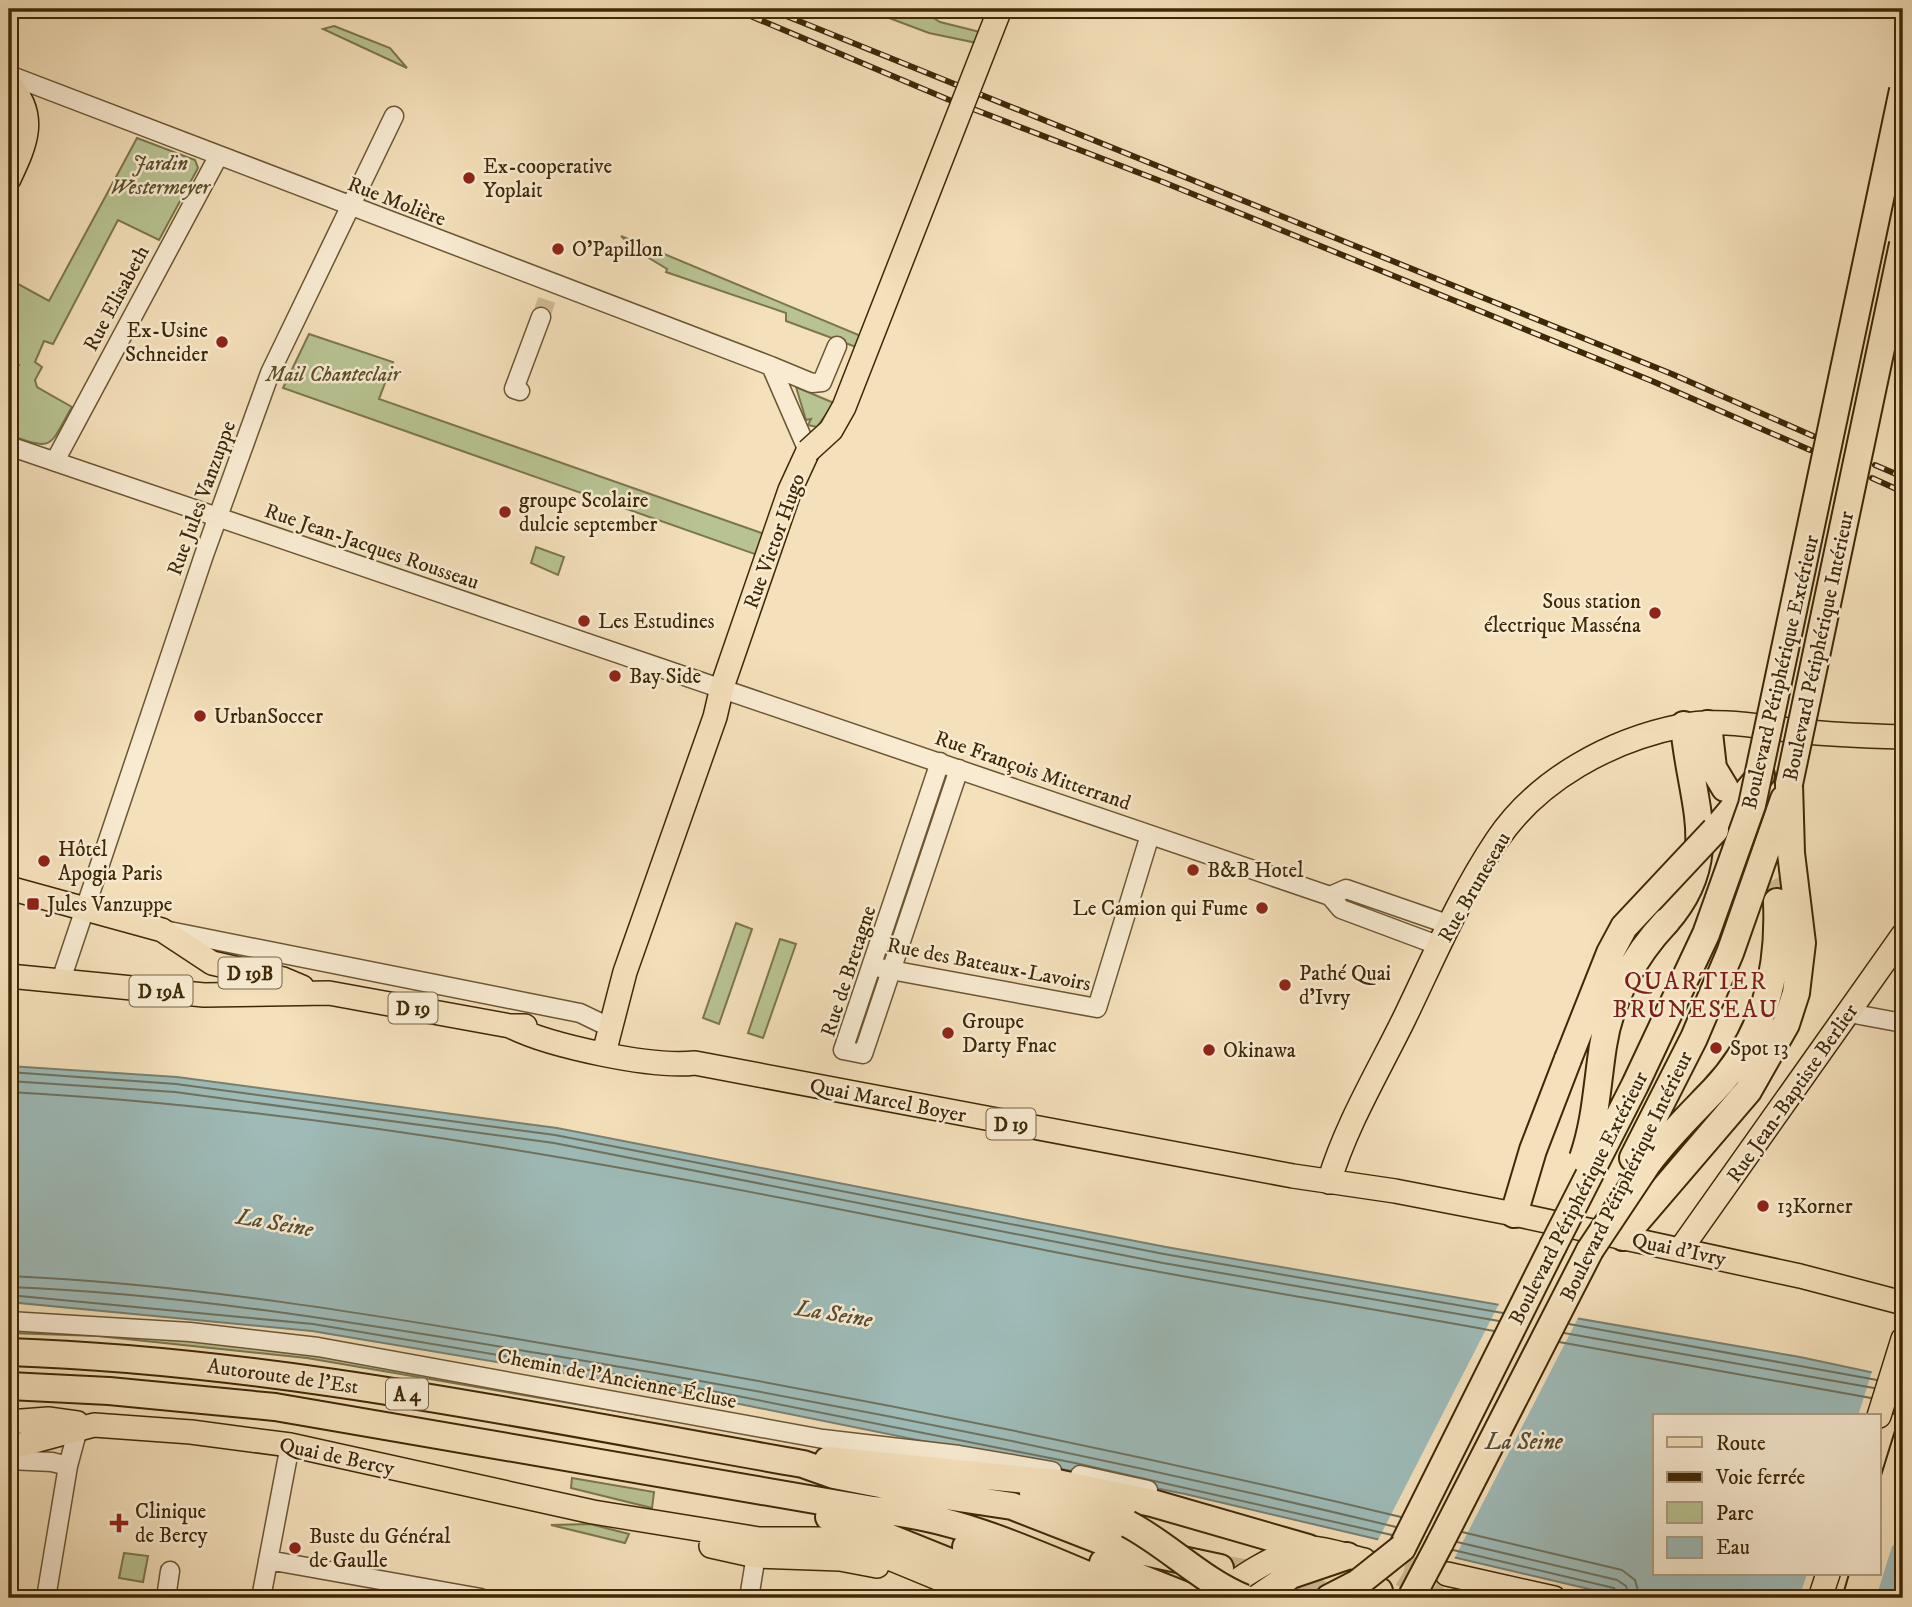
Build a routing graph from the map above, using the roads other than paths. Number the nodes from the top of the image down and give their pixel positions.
1 (1000, 9) edge
2 (9, 75) edge
3 (9, 84) edge
4 (1903, 90) edge
5 (394, 116) dead end
6 (218, 157) junction
7 (9, 178) edge
8 (352, 208) junction
9 (1903, 244) edge
10 (541, 317) tunnel mouth
11 (837, 346) dead end
12 (771, 366) junction
13 (520, 391) dead end
14 (9, 446) edge
15 (808, 451) junction
16 (55, 461) junction
17 (218, 519) junction
18 (722, 687) junction
19 (1696, 725) junction
20 (1903, 737) edge
21 (940, 762) junction
22 (960, 769) junction
23 (1761, 775) junction
24 (1789, 784) junction
25 (1725, 788) tunnel mouth
26 (1150, 835) junction
27 (9, 888) edge
28 (1330, 896) junction
29 (1387, 902) junction
30 (1777, 902) tunnel mouth
31 (84, 909) junction
32 (1380, 922) junction
33 (1442, 922) junction
34 (162, 930) junction
35 (1903, 935) edge
36 (1432, 942) junction
37 (872, 966) junction
38 (891, 971) junction
39 (9, 976) edge
40 (61, 980) junction
41 (314, 992) junction
42 (1849, 1013) junction
43 (1903, 1023) edge
44 (606, 1041) junction
45 (1640, 1160) junction
46 (1329, 1182) junction
47 (1514, 1214) junction
48 (1623, 1237) junction
49 (1553, 1246) junction
50 (1681, 1250) junction
51 (1903, 1303) edge
52 (9, 1321) edge
53 (1903, 1339) edge
54 (9, 1352) edge
55 (9, 1387) edge
56 (1880, 1414) edge
57 (14, 1419) edge
58 (86, 1427) junction
59 (55, 1434) junction
60 (290, 1446) junction
61 (9, 1448) edge
62 (9, 1460) edge
63 (803, 1464) junction
64 (68, 1466) junction
65 (962, 1473) junction
66 (734, 1487) junction
67 (926, 1493) junction
68 (1212, 1507) dead end
69 (873, 1510) junction
70 (1440, 1543) junction
71 (758, 1547) junction
72 (1308, 1548) junction
73 (268, 1560) junction
74 (1220, 1567) tunnel mouth
75 (170, 1571) dead end
76 (1447, 1574) tunnel mouth
77 (1827, 1576) edge
78 (1354, 1585) edge
79 (1186, 1595) dead end
80 (46, 1598) edge
81 (166, 1598) edge
82 (261, 1598) edge
83 (481, 1598) edge
84 (749, 1598) edge
85 (954, 1598) edge
86 (986, 1598) edge
87 (1039, 1598) edge
88 (1088, 1598) edge
89 (1143, 1598) edge
90 (1218, 1598) edge
91 (1244, 1598) edge
92 (1258, 1598) edge
93 (1410, 1598) edge
94 (1431, 1598) edge
95 (1554, 1598) edge
96 (1820, 1598) edge

1 - 15 main road, Rue Victor Hugo, bridge
2 - 6 street, Rue Molière
3 - 7 main road
4 - 23 highway, Boulevard Périphérique Extérieur, bridge
5 - 8 street, Rue Jules Vanzuppe
6 - 8 street, Rue Molière
6 - 16 street, Rue Elisabeth
8 - 12 street, Rue Molière
8 - 17 street, Rue Jules Vanzuppe
9 - 24 highway, Boulevard Périphérique Intérieur, bridge
10 - 13 street
11 - 12 street, Rue Molière
12 - 15 street
14 - 16 street, Rue Jean-Jacques Rousseau
15 - 18 main road, Rue Victor Hugo
16 - 17 street, Rue Jean-Jacques Rousseau
17 - 18 street, Rue Jean-Jacques Rousseau
17 - 31 street, Rue Jules Vanzuppe
18 - 21 street, Rue François Mitterrand
18 - 44 main road, Rue Victor Hugo
19 - 20 main road, Rue Bruneseau
19 - 25 highway
19 - 33 main road, Rue Bruneseau
19 - 49 highway, bridge
21 - 22 street, Rue François Mitterrand
21 - 37 street, Rue de Bretagne
22 - 26 street, Rue François Mitterrand
22 - 38 street, Rue de Bretagne
23 - 47 highway, bridge
23 - 49 highway, Boulevard Périphérique Extérieur, bridge
24 - 45 highway, Boulevard Périphérique Intérieur
24 - 48 highway
26 - 28 street, Rue François Mitterrand
26 - 38 street, Rue des Bateaux-Lavoirs
27 - 31 main road, D 19B
28 - 29 street, Rue François Mitterrand
28 - 32 street, Rue François Mitterrand
29 - 32 street
29 - 33 street, Rue François Mitterrand
30 - 45 highway
31 - 34 main road, D 19B
31 - 40 street, Rue Jules Vanzuppe
32 - 36 street, Rue François Mitterrand
33 - 36 main road, Rue Bruneseau
34 - 41 main road, D 19B
34 - 44 street, Quai Marcel Boyer / D 19B
35 - 42 main road, Rue Jean-Baptiste Berlier
36 - 46 main road, Rue Bruneseau
37 - 38 street, Rue des Bateaux-Lavoirs
37 - 38 street, Rue de Bretagne
39 - 40 main road, D 19A
40 - 41 main road, D 19A
41 - 44 main road, Quai Marcel Boyer / D 19
42 - 43 street
42 - 50 main road, Rue Jean-Baptiste Berlier
44 - 46 main road, Quai Marcel Boyer / D 19
45 - 70 highway, Boulevard Périphérique Intérieur, bridge
46 - 47 main road, Quai d'Ivry
47 - 48 main road, Quai d'Ivry
48 - 50 main road, Quai d'Ivry
49 - 78 highway, Boulevard Périphérique Extérieur
50 - 51 main road, Quai d'Ivry
52 - 68 street, Chemin de l'Ancienne Écluse
53 - 56 main road
54 - 63 highway, Autoroute de l’Est / A 4
55 - 66 highway, Autoroute de l’Est / A 4
57 - 58 main road
57 - 59 main road
58 - 59 main road, Quai de Bercy
58 - 60 main road, Quai de Bercy
58 - 64 street
59 - 61 main road, Quai de Bercy
59 - 64 street
60 - 71 main road, Quai de Bercy
60 - 73 street
62 - 64 street
63 - 65 highway
63 - 67 highway, A 4
64 - 80 street
65 - 72 highway
65 - 91 highway, bridge
66 - 69 highway, A 4
66 - 87 highway
67 - 74 highway
67 - 79 highway
69 - 88 highway
69 - 89 highway
70 - 93 highway, Boulevard Périphérique Intérieur, bridge
70 - 94 highway
71 - 84 street
71 - 85 main road, Quai de Bercy
71 - 86 main road, Quai de Bercy
72 - 78 main road
72 - 90 main road
73 - 82 street
73 - 83 street
75 - 81 street
76 - 95 main road
77 - 96 main road
78 - 92 highway

